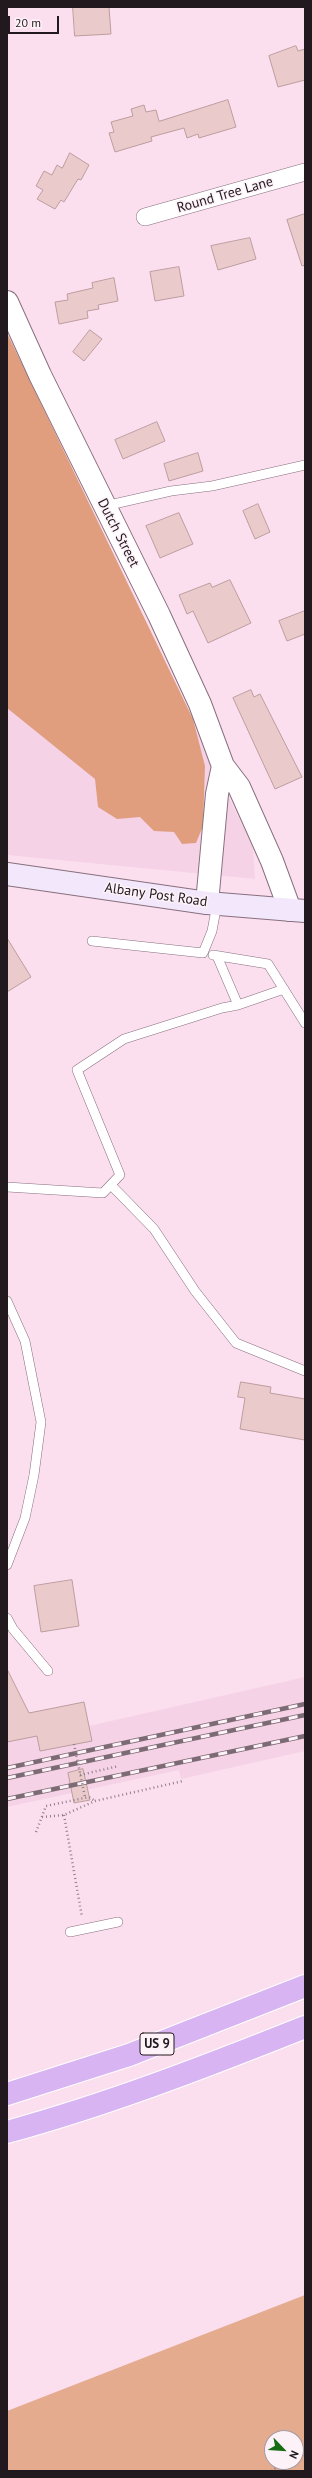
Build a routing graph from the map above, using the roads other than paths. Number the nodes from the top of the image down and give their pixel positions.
1 (305, 172) edge
2 (145, 217) dead end
3 (7, 302) edge
4 (305, 465) edge
5 (104, 506) junction
6 (222, 766) junction
7 (7, 874) edge
8 (212, 903) junction
9 (298, 910) edge
10 (92, 941) dead end
11 (203, 954) junction
12 (217, 956) junction
13 (284, 989) junction
14 (238, 1006) junction
15 (305, 1022) edge
16 (111, 1185) junction
17 (7, 1187) edge
18 (7, 1301) edge
19 (305, 1371) edge
20 (7, 1565) edge
21 (7, 1618) edge
22 (48, 1671) dead end
23 (118, 1922) dead end
24 (70, 1932) dead end
25 (305, 1986) edge
26 (305, 2027) edge
27 (7, 2094) edge
28 (7, 2132) edge

1 - 2 street, Round Tree Lane
3 - 5 street, Dutch Street
4 - 5 lane
5 - 6 street, Dutch Street
6 - 8 street
6 - 9 street
7 - 8 main road, Albany Post Road
8 - 9 main road, Albany Post Road
8 - 11 lane
10 - 11 lane
11 - 12 lane
12 - 13 lane
12 - 14 lane
13 - 14 lane
13 - 15 lane
14 - 16 lane
16 - 17 lane
16 - 19 lane
18 - 20 lane
21 - 22 lane
23 - 24 lane
25 - 27 highway, US 9
26 - 28 highway

